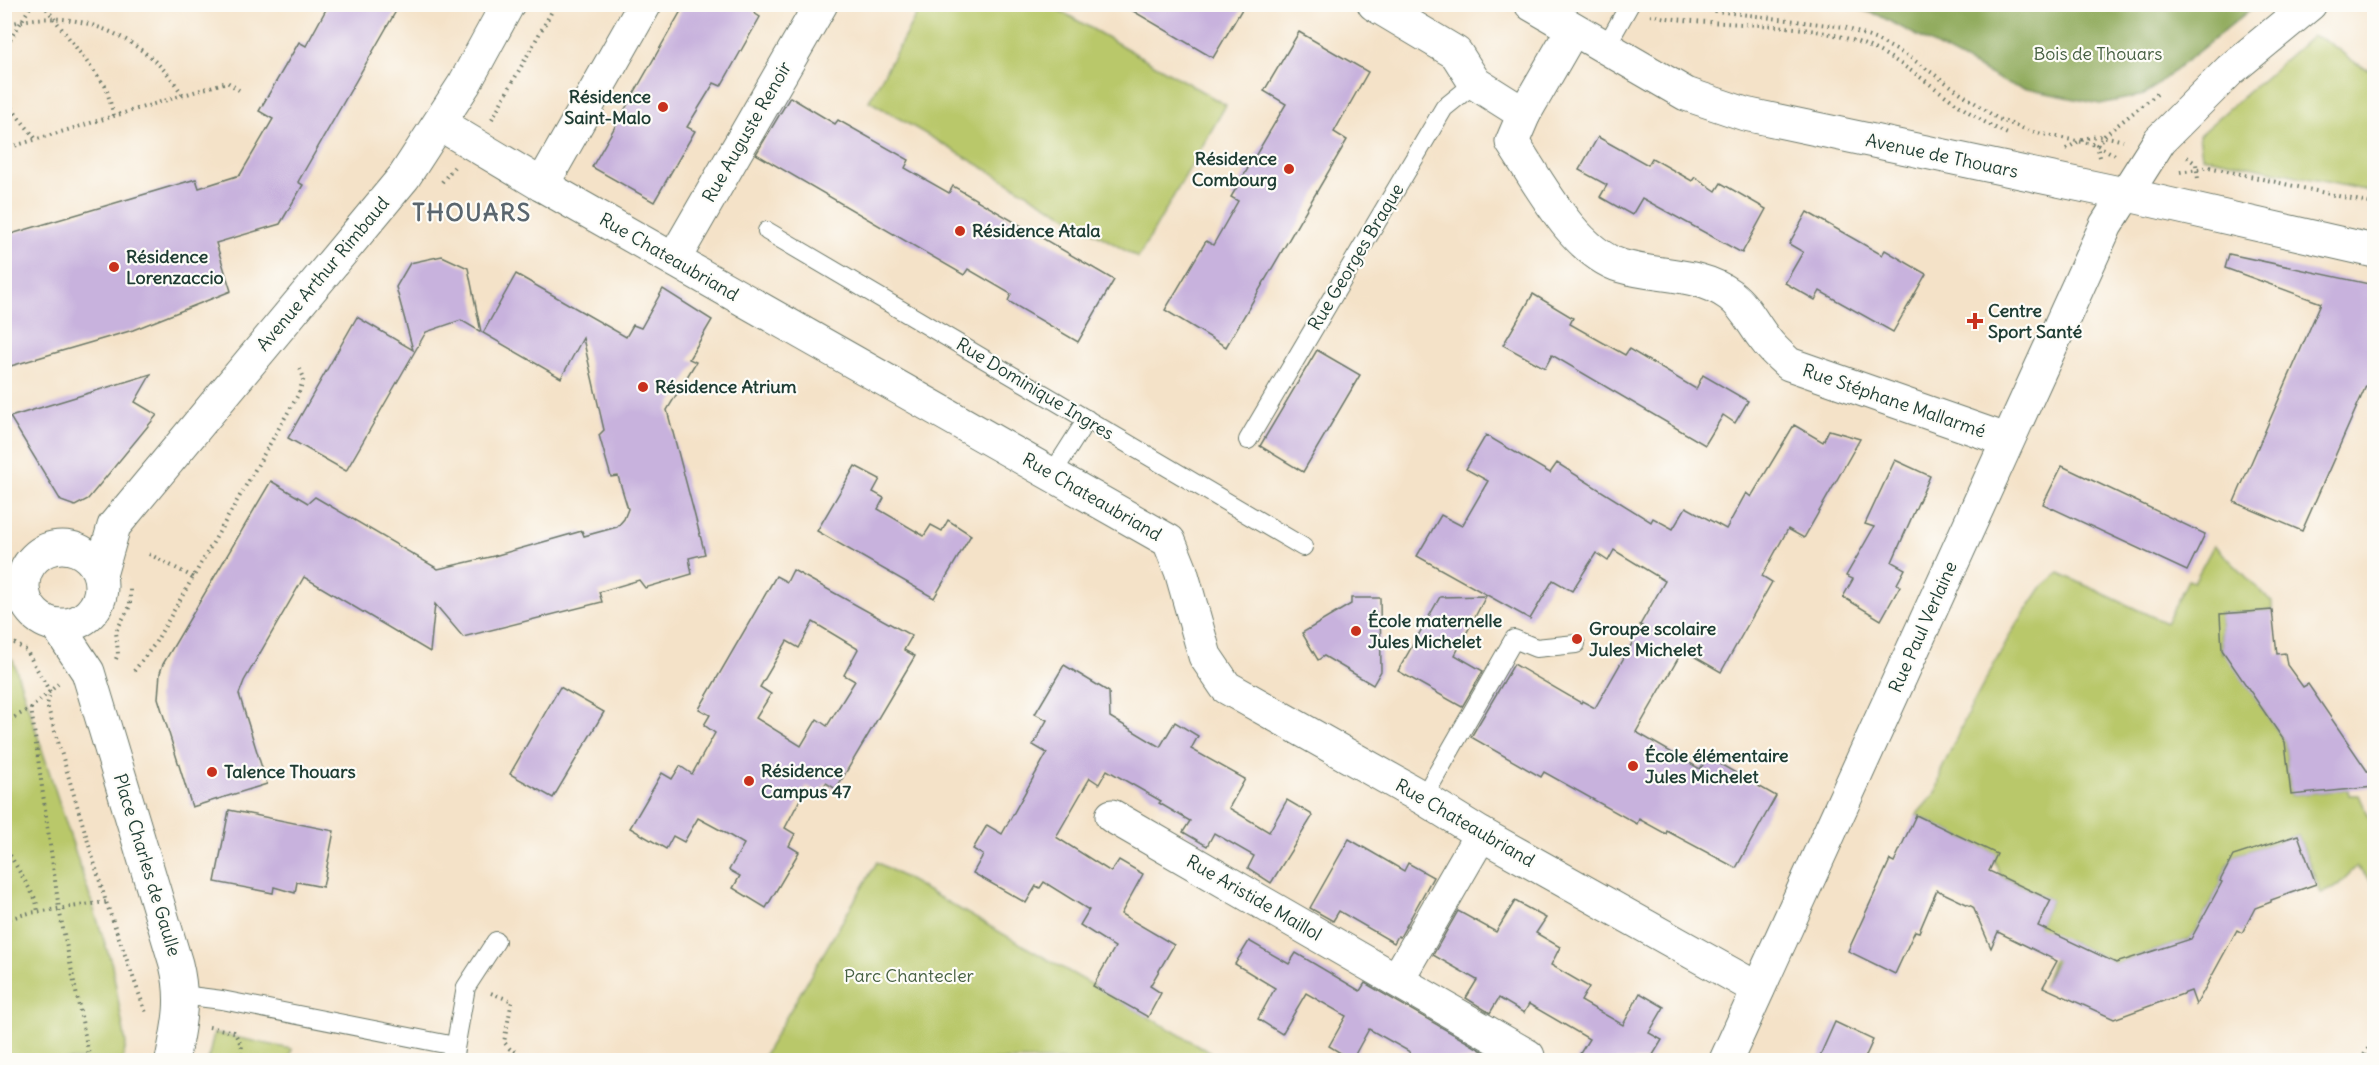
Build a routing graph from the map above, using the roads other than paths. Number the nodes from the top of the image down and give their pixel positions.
1 (508, 4) edge
2 (645, 4) edge
3 (821, 4) edge
4 (1374, 4) edge
5 (1531, 4) edge
6 (2310, 4) edge
7 (1628, 7) edge
8 (1573, 29) junction
9 (1605, 48) junction
10 (1475, 83) junction
11 (1524, 114) junction
12 (440, 124) junction
13 (542, 185) junction
14 (2124, 194) junction
15 (767, 231) dead end
16 (2374, 251) edge
17 (674, 258) junction
18 (1087, 419) junction
19 (1248, 440) dead end
20 (2006, 442) junction
21 (1052, 474) junction
22 (114, 526) junction
23 (66, 547) junction
24 (1303, 547) dead end
25 (35, 558) junction
26 (4, 573) edge
27 (115, 577) junction
28 (92, 611) junction
29 (31, 612) edge
30 (1576, 644) dead end
31 (88, 672) junction
32 (1423, 798) junction
33 (1112, 816) dead end
34 (1481, 834) junction
35 (496, 941) dead end
36 (1397, 980) junction
37 (1758, 989) junction
38 (182, 994) junction
39 (454, 1053) edge
40 (1528, 1056) dead end
41 (172, 1060) edge
42 (1726, 1060) edge

1 - 12 street, Avenue Arthur Rimbaud
2 - 13 street
3 - 17 street, Rue Auguste Renoir
4 - 10 street
5 - 8 street, Avenue de Thouars
6 - 14 street, Rue Paul Verlaine
7 - 9 lane
8 - 9 street, Avenue de Thouars
8 - 11 street
9 - 14 street, Avenue de Thouars
10 - 11 street
10 - 19 lane, Rue Georges Braque
11 - 20 street, Rue Stéphane Mallarmé
12 - 13 street, Rue Chateaubriand
12 - 22 street, Avenue Arthur Rimbaud
13 - 17 street, Rue Chateaubriand
14 - 16 street, Avenue de Thouars
14 - 20 street, Rue Paul Verlaine
15 - 18 lane, Rue Dominique Ingres
17 - 21 street, Rue Chateaubriand
18 - 21 lane
18 - 24 lane, Rue Dominique Ingres
20 - 37 street, Rue Paul Verlaine
21 - 32 street, Rue Chateaubriand
22 - 23 street
22 - 27 street
23 - 25 street
23 - 27 street
25 - 26 street
25 - 29 street
27 - 28 street
28 - 29 street
28 - 31 street, Place Charles de Gaulle
29 - 31 street, Place Charles de Gaulle
30 - 32 lane
31 - 38 street, Place Charles de Gaulle
32 - 34 street, Rue Chateaubriand
33 - 36 street, Rue Aristide Maillol
34 - 36 street
34 - 37 street, Rue Chateaubriand
35 - 39 lane
36 - 40 street, Rue Aristide Maillol
37 - 42 street, Rue Paul Verlaine
38 - 39 lane
38 - 41 street, Place Charles de Gaulle

